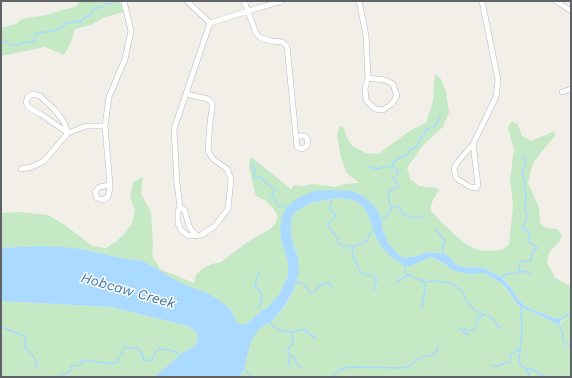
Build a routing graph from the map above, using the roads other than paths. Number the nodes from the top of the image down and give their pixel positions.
1 (124, 1) edge
2 (187, 1) edge
3 (244, 1) edge
4 (282, 1) edge
5 (359, 1) edge
6 (482, 1) edge
7 (556, 1) edge
8 (248, 10) junction
9 (571, 11) edge
10 (210, 23) junction
11 (368, 78) junction
12 (571, 89) edge
13 (562, 92) dead end
14 (186, 94) junction
15 (105, 126) junction
16 (68, 133) junction
17 (296, 136) dead end
18 (473, 144) junction
19 (21, 169) dead end
20 (110, 185) dead end
21 (180, 207) junction
22 (196, 235) junction

1 - 15 street
2 - 10 street
3 - 8 street
4 - 8 street
5 - 11 street
6 - 18 street
7 - 9 street
8 - 10 street
8 - 17 street
10 - 14 street
11 - 11 street
12 - 13 street
14 - 21 street
14 - 22 street
15 - 16 street
15 - 20 street
16 - 16 street
16 - 19 street
18 - 18 street
21 - 22 street
21 - 22 street

